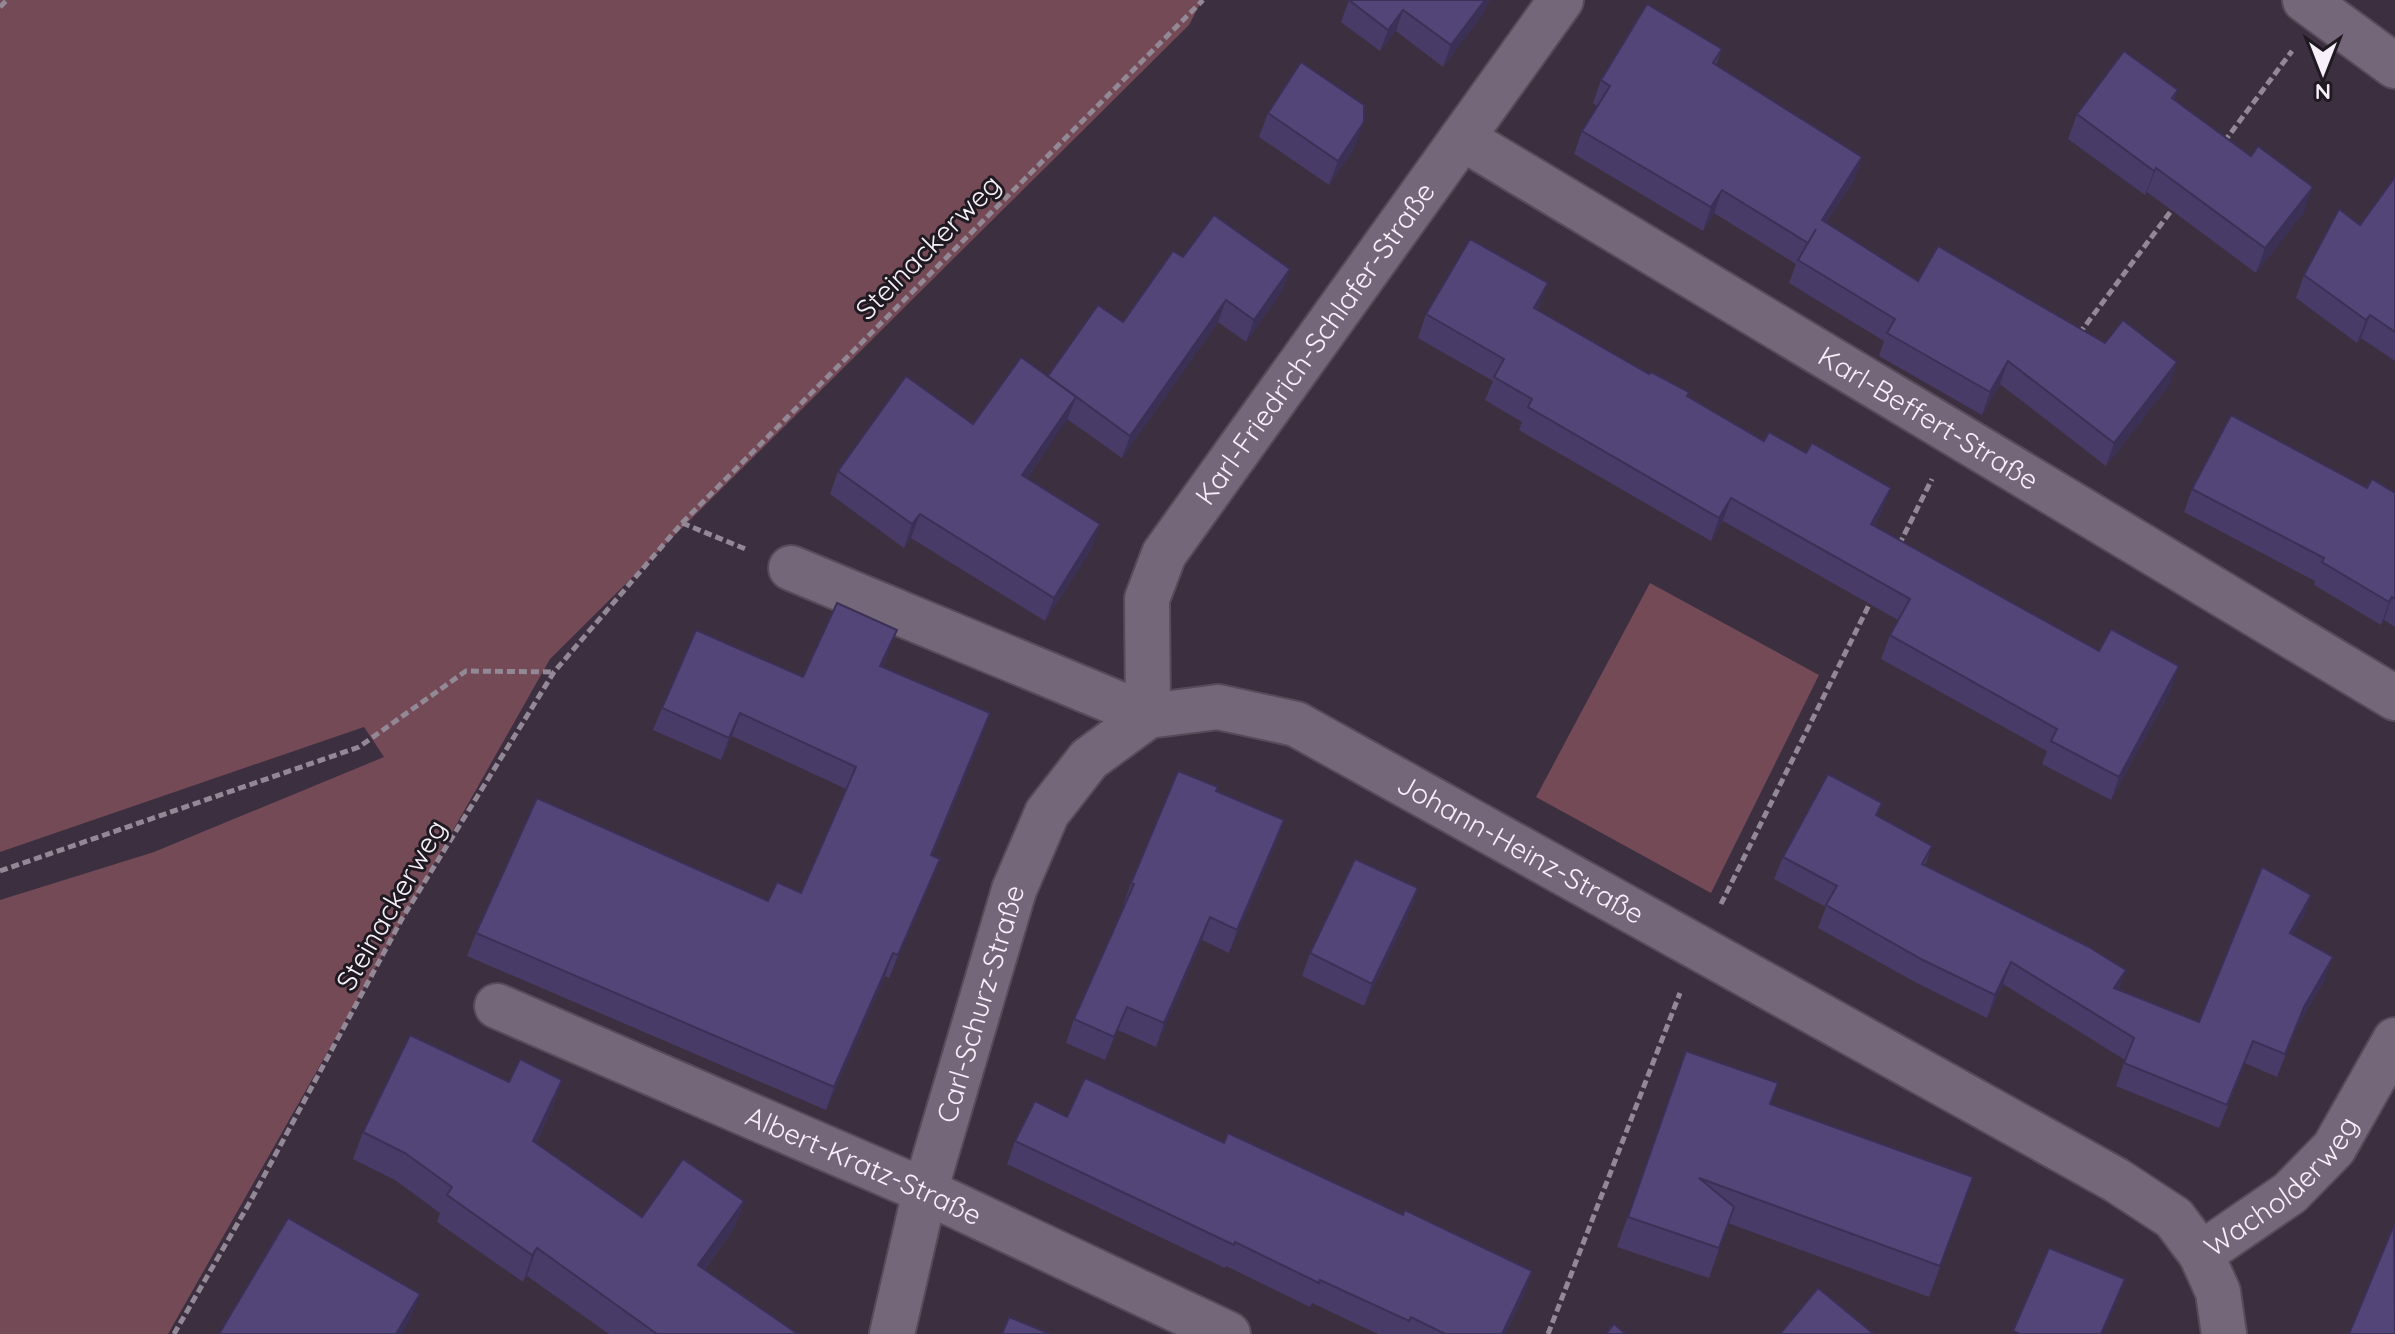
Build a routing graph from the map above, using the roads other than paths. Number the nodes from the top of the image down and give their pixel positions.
1 (1561, 0) edge
2 (2313, 6) edge
3 (2395, 66) edge
4 (1462, 138) junction
5 (791, 568) road end
6 (2395, 698) edge
7 (1148, 716) junction
8 (497, 1006) dead end
9 (2395, 1040) edge
10 (925, 1191) junction
11 (2201, 1254) junction
12 (892, 1334) edge
13 (1228, 1334) edge
14 (2224, 1334) edge

1 - 4 street, Karl-Friedrich-Schlafer-Straße
2 - 3 street
4 - 6 street, Karl-Beffert-Straße
4 - 7 street, Karl-Friedrich-Schlafer-Straße
5 - 7 street, Johann-Heinz-Straße
7 - 10 street, Carl-Schurz-Straße
7 - 11 street, Johann-Heinz-Straße
8 - 10 street, Albert-Kratz-Straße
9 - 11 street, Wacholderweg
10 - 12 street, Carl-Schurz-Straße
10 - 13 street, Albert-Kratz-Straße
11 - 14 street, Wacholderweg

